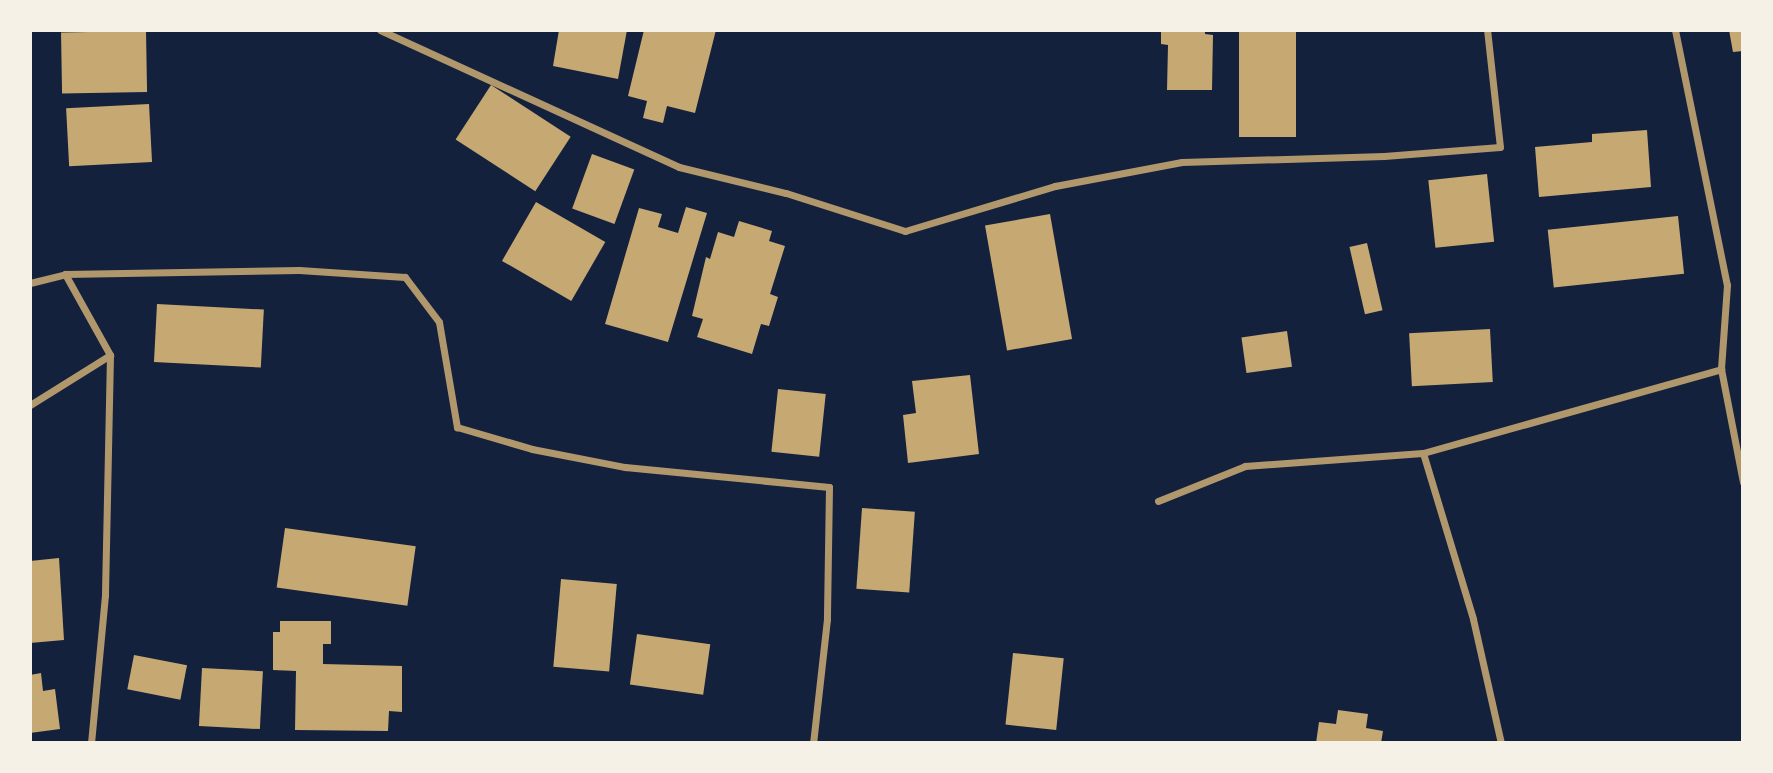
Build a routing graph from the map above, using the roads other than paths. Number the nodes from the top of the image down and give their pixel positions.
1 (380, 30) edge
2 (1487, 30) edge
3 (1675, 30) edge
4 (65, 274) junction
5 (30, 283) edge
6 (110, 355) junction
7 (1721, 369) junction
8 (30, 405) edge
9 (1423, 453) junction
10 (1743, 482) edge
11 (1158, 501) dead end
12 (91, 743) edge
13 (813, 743) edge
14 (1502, 743) edge

1 - 2 street
3 - 7 street
4 - 5 street
4 - 6 street
4 - 13 street
6 - 8 street
6 - 12 street
7 - 9 street
7 - 10 street
9 - 11 street
9 - 14 street

